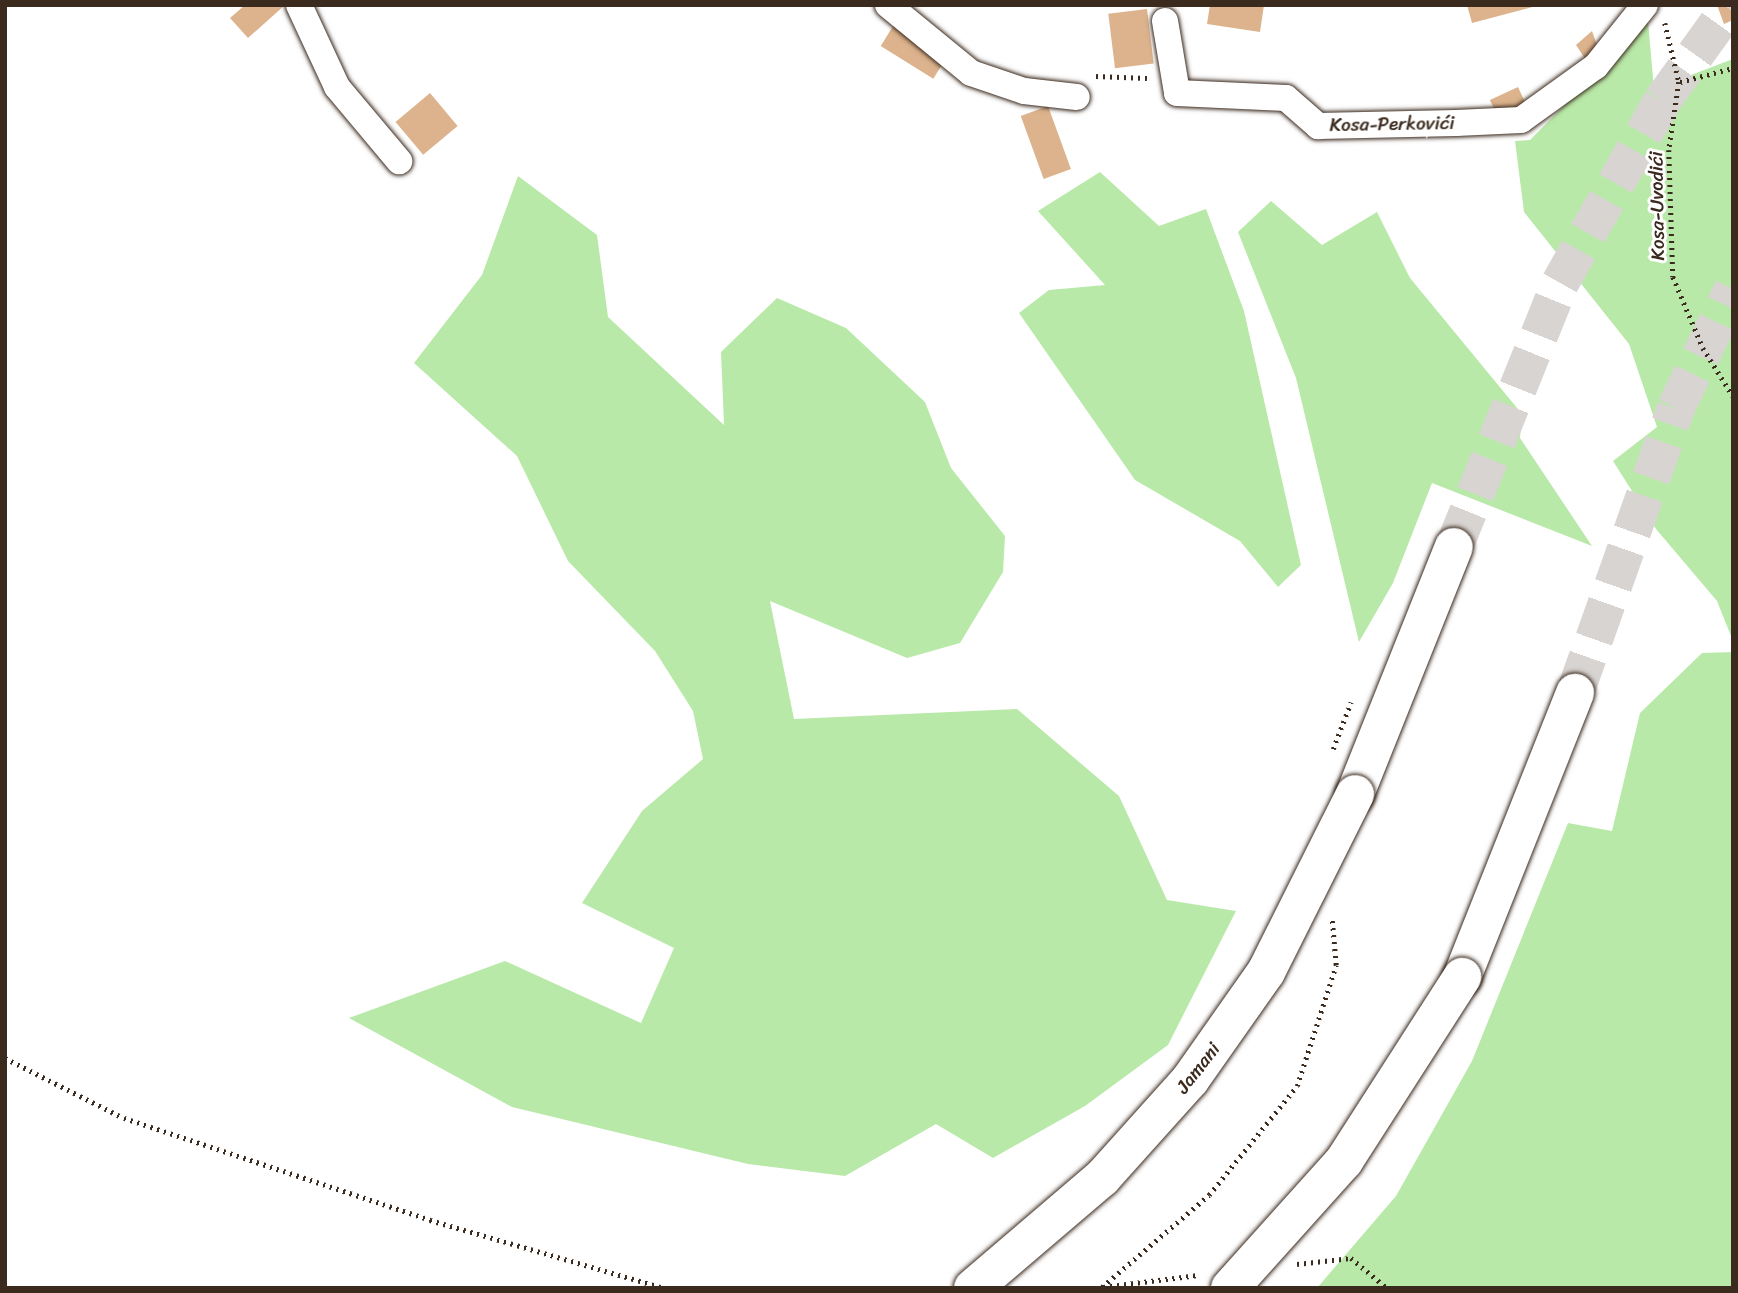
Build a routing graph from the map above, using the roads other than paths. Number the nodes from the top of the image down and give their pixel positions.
1 (299, 5) edge
2 (888, 5) edge
3 (1654, 12) edge
4 (1165, 21) dead end
5 (1077, 97) road end
6 (399, 161) dead end
7 (1454, 547) tunnel mouth
8 (1575, 694) tunnel mouth
9 (972, 1288) edge
10 (1230, 1288) edge

1 - 6 street
2 - 5 street
3 - 4 street, Kosa-Perkovići
7 - 9 highway, Jamani, bridge
8 - 10 highway, bridge

